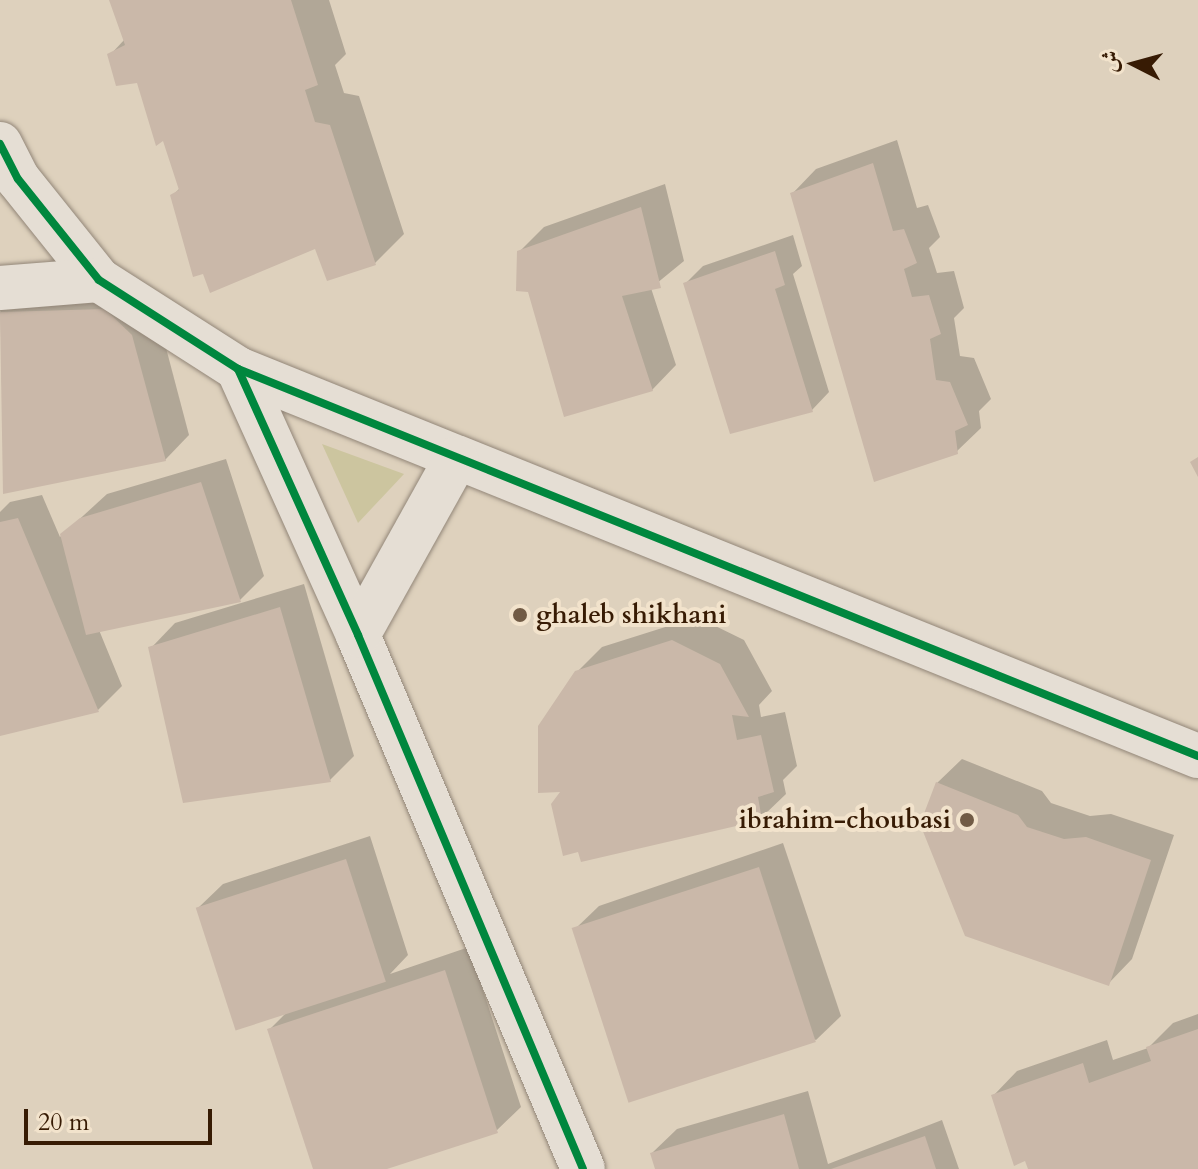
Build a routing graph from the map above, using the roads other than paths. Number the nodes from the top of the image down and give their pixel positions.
1 (0, 144) edge
2 (99, 280) junction
3 (0, 288) edge
4 (238, 369) junction
5 (456, 459) junction
6 (358, 635) junction
7 (1198, 756) edge
8 (583, 1169) edge

1 - 2 street
2 - 3 street
2 - 4 street
4 - 5 street
4 - 6 street
5 - 6 street
5 - 7 street
6 - 8 street

